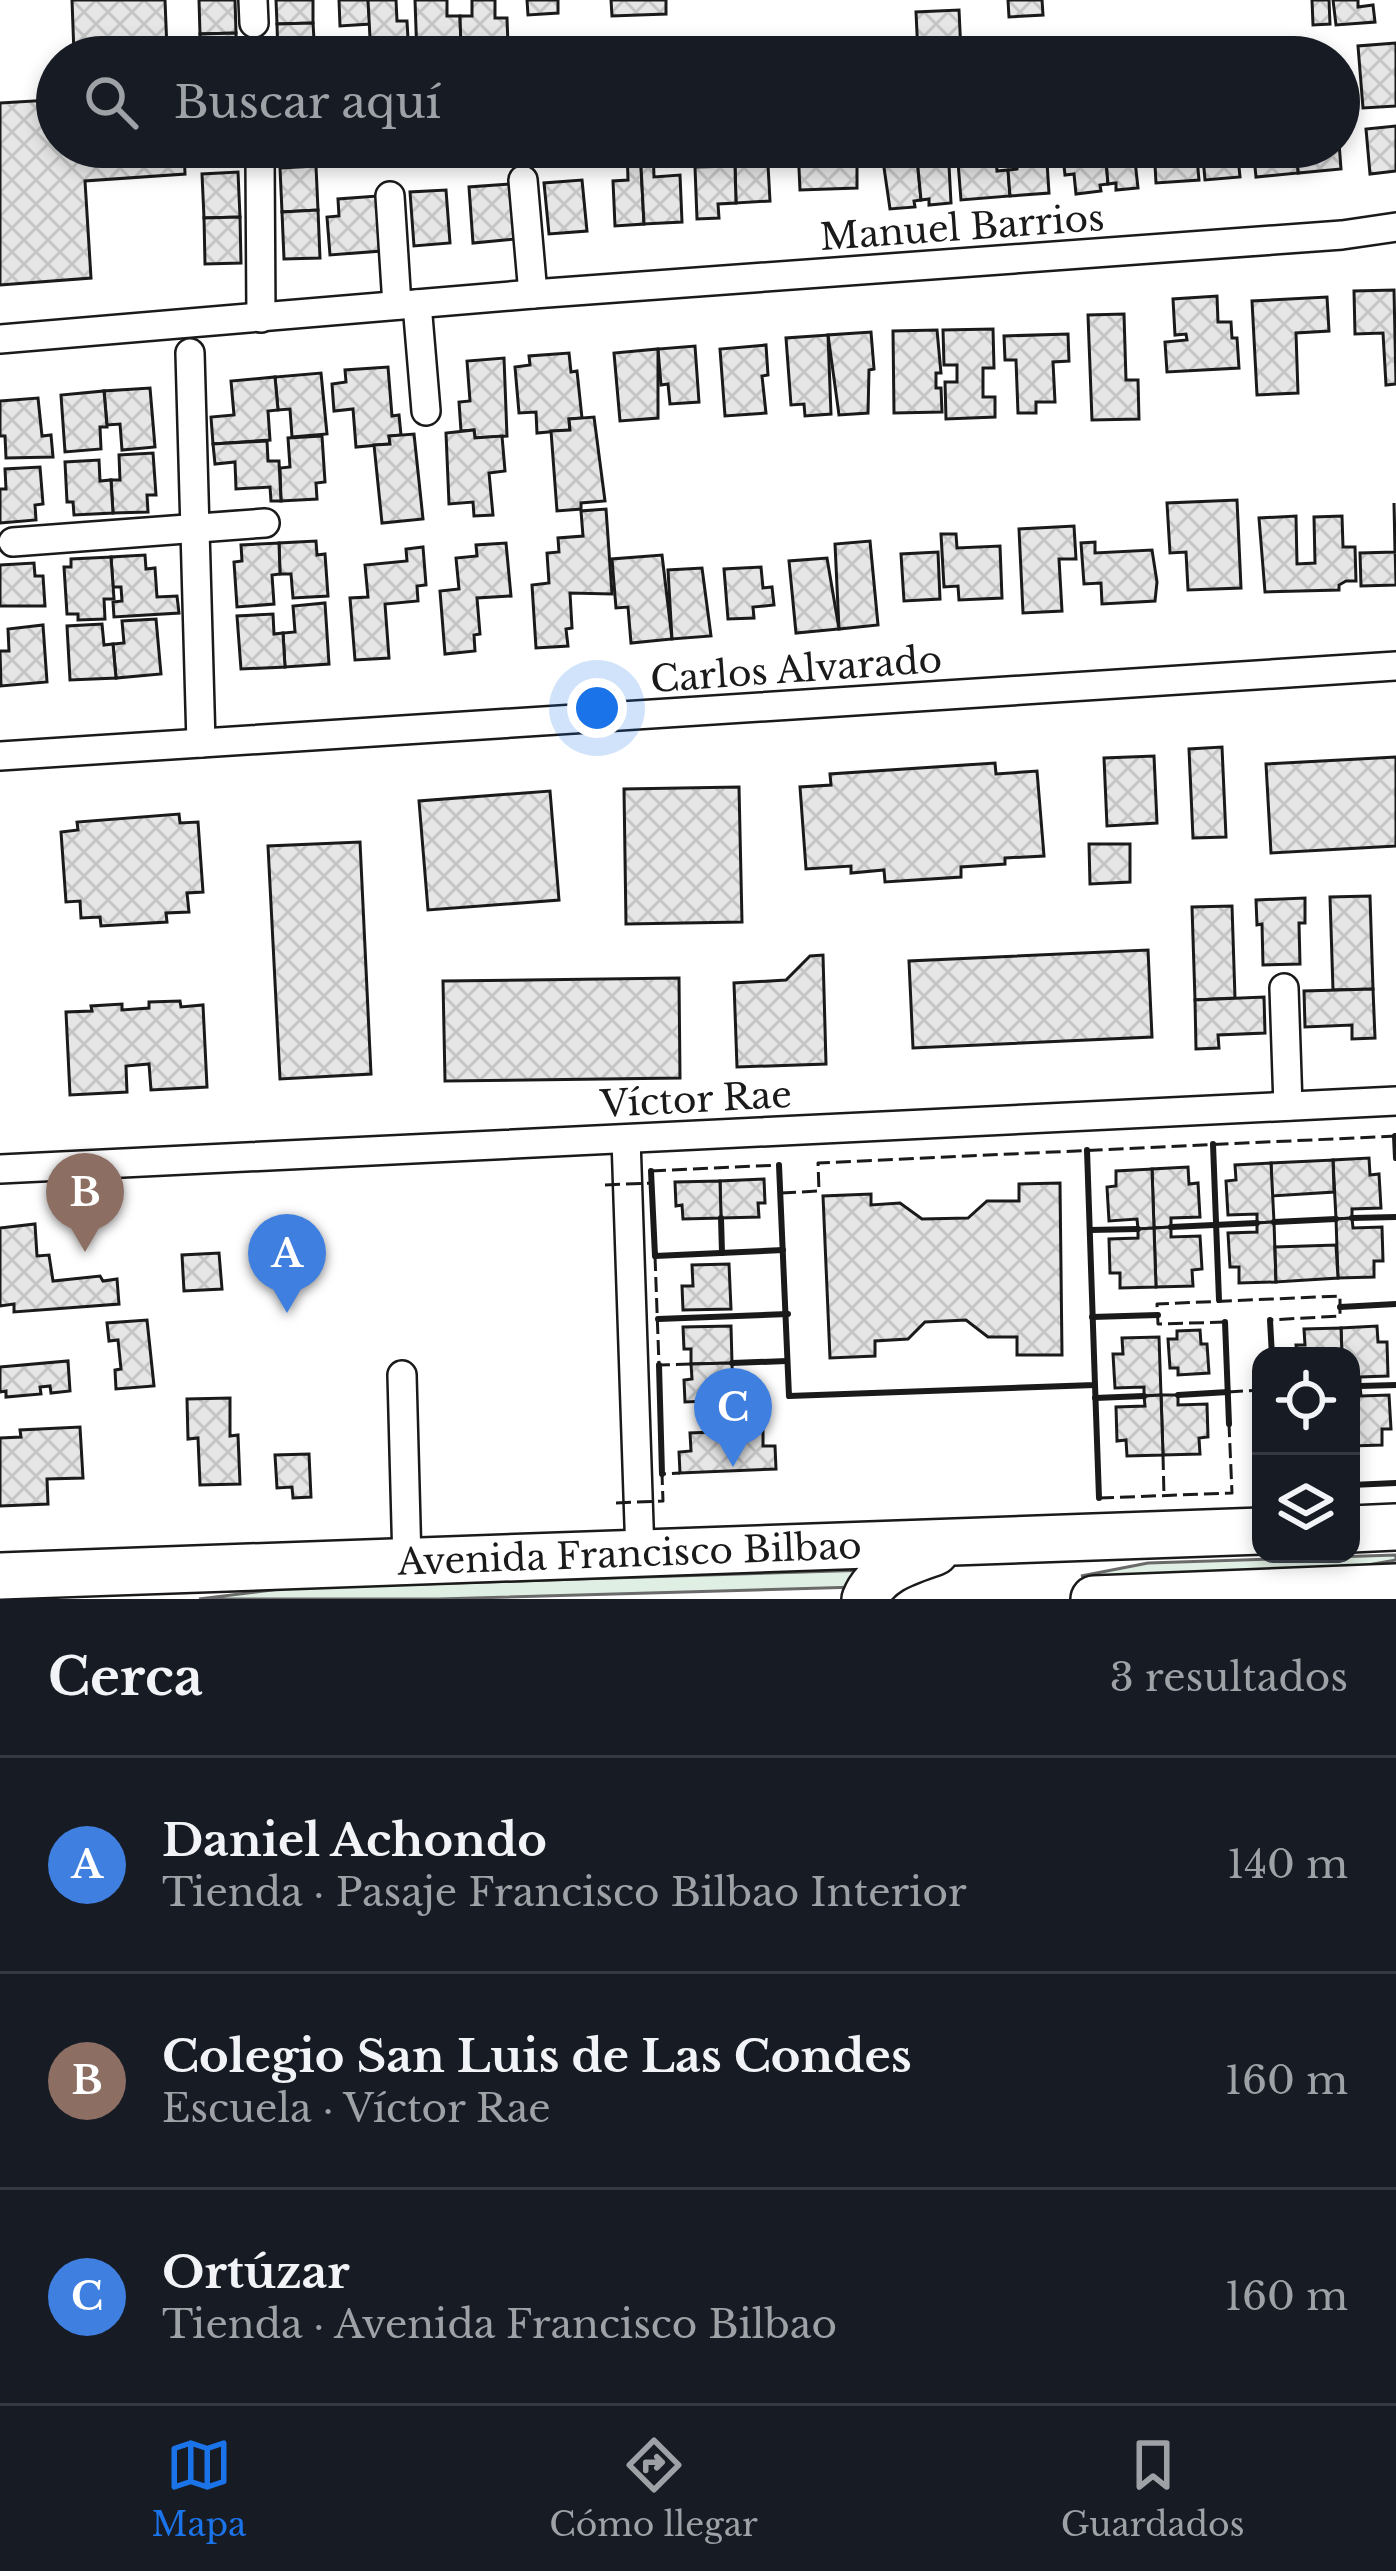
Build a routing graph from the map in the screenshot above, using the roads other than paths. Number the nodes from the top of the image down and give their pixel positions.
1 (260, 168) edge
2 (523, 180) dead end
3 (390, 196) dead end
4 (1396, 227) edge
5 (533, 294) junction
6 (407, 304) junction
7 (261, 319) junction
8 (0, 339) edge
9 (190, 353) dead end
10 (426, 411) dead end
11 (265, 523) dead end
12 (196, 527) junction
13 (13, 542) dead end
14 (1396, 667) edge
15 (201, 743) junction
16 (0, 756) edge
17 (1284, 988) dead end
18 (1396, 1101) edge
19 (1288, 1106) junction
20 (626, 1139) junction
21 (0, 1169) edge
22 (402, 1375) dead end
23 (1396, 1527) edge
24 (1360, 1528) edge
25 (1252, 1531) edge
26 (960, 1542) junction
27 (640, 1554) junction
28 (407, 1562) junction
29 (0, 1576) edge
30 (1396, 1587) edge
31 (866, 1599) edge
32 (1094, 1599) edge

1 - 7 street
2 - 5 street
3 - 6 street
4 - 5 street, Manuel Barrios
5 - 6 street, Manuel Barrios
6 - 7 street, Manuel Barrios
6 - 10 street
7 - 8 street, Manuel Barrios
9 - 12 street
11 - 12 street
12 - 13 street
12 - 15 street
14 - 15 street, Carlos Alvarado
15 - 16 street, Carlos Alvarado
17 - 19 street
18 - 19 street, Víctor Rae
19 - 20 street, Víctor Rae
20 - 21 street, Víctor Rae
20 - 27 street
22 - 28 street
23 - 24 main road
25 - 26 main road, Avenida Francisco Bilbao
26 - 27 main road, Avenida Francisco Bilbao
26 - 31 main road
27 - 28 main road, Avenida Francisco Bilbao
28 - 29 main road, Avenida Francisco Bilbao
30 - 32 main road

